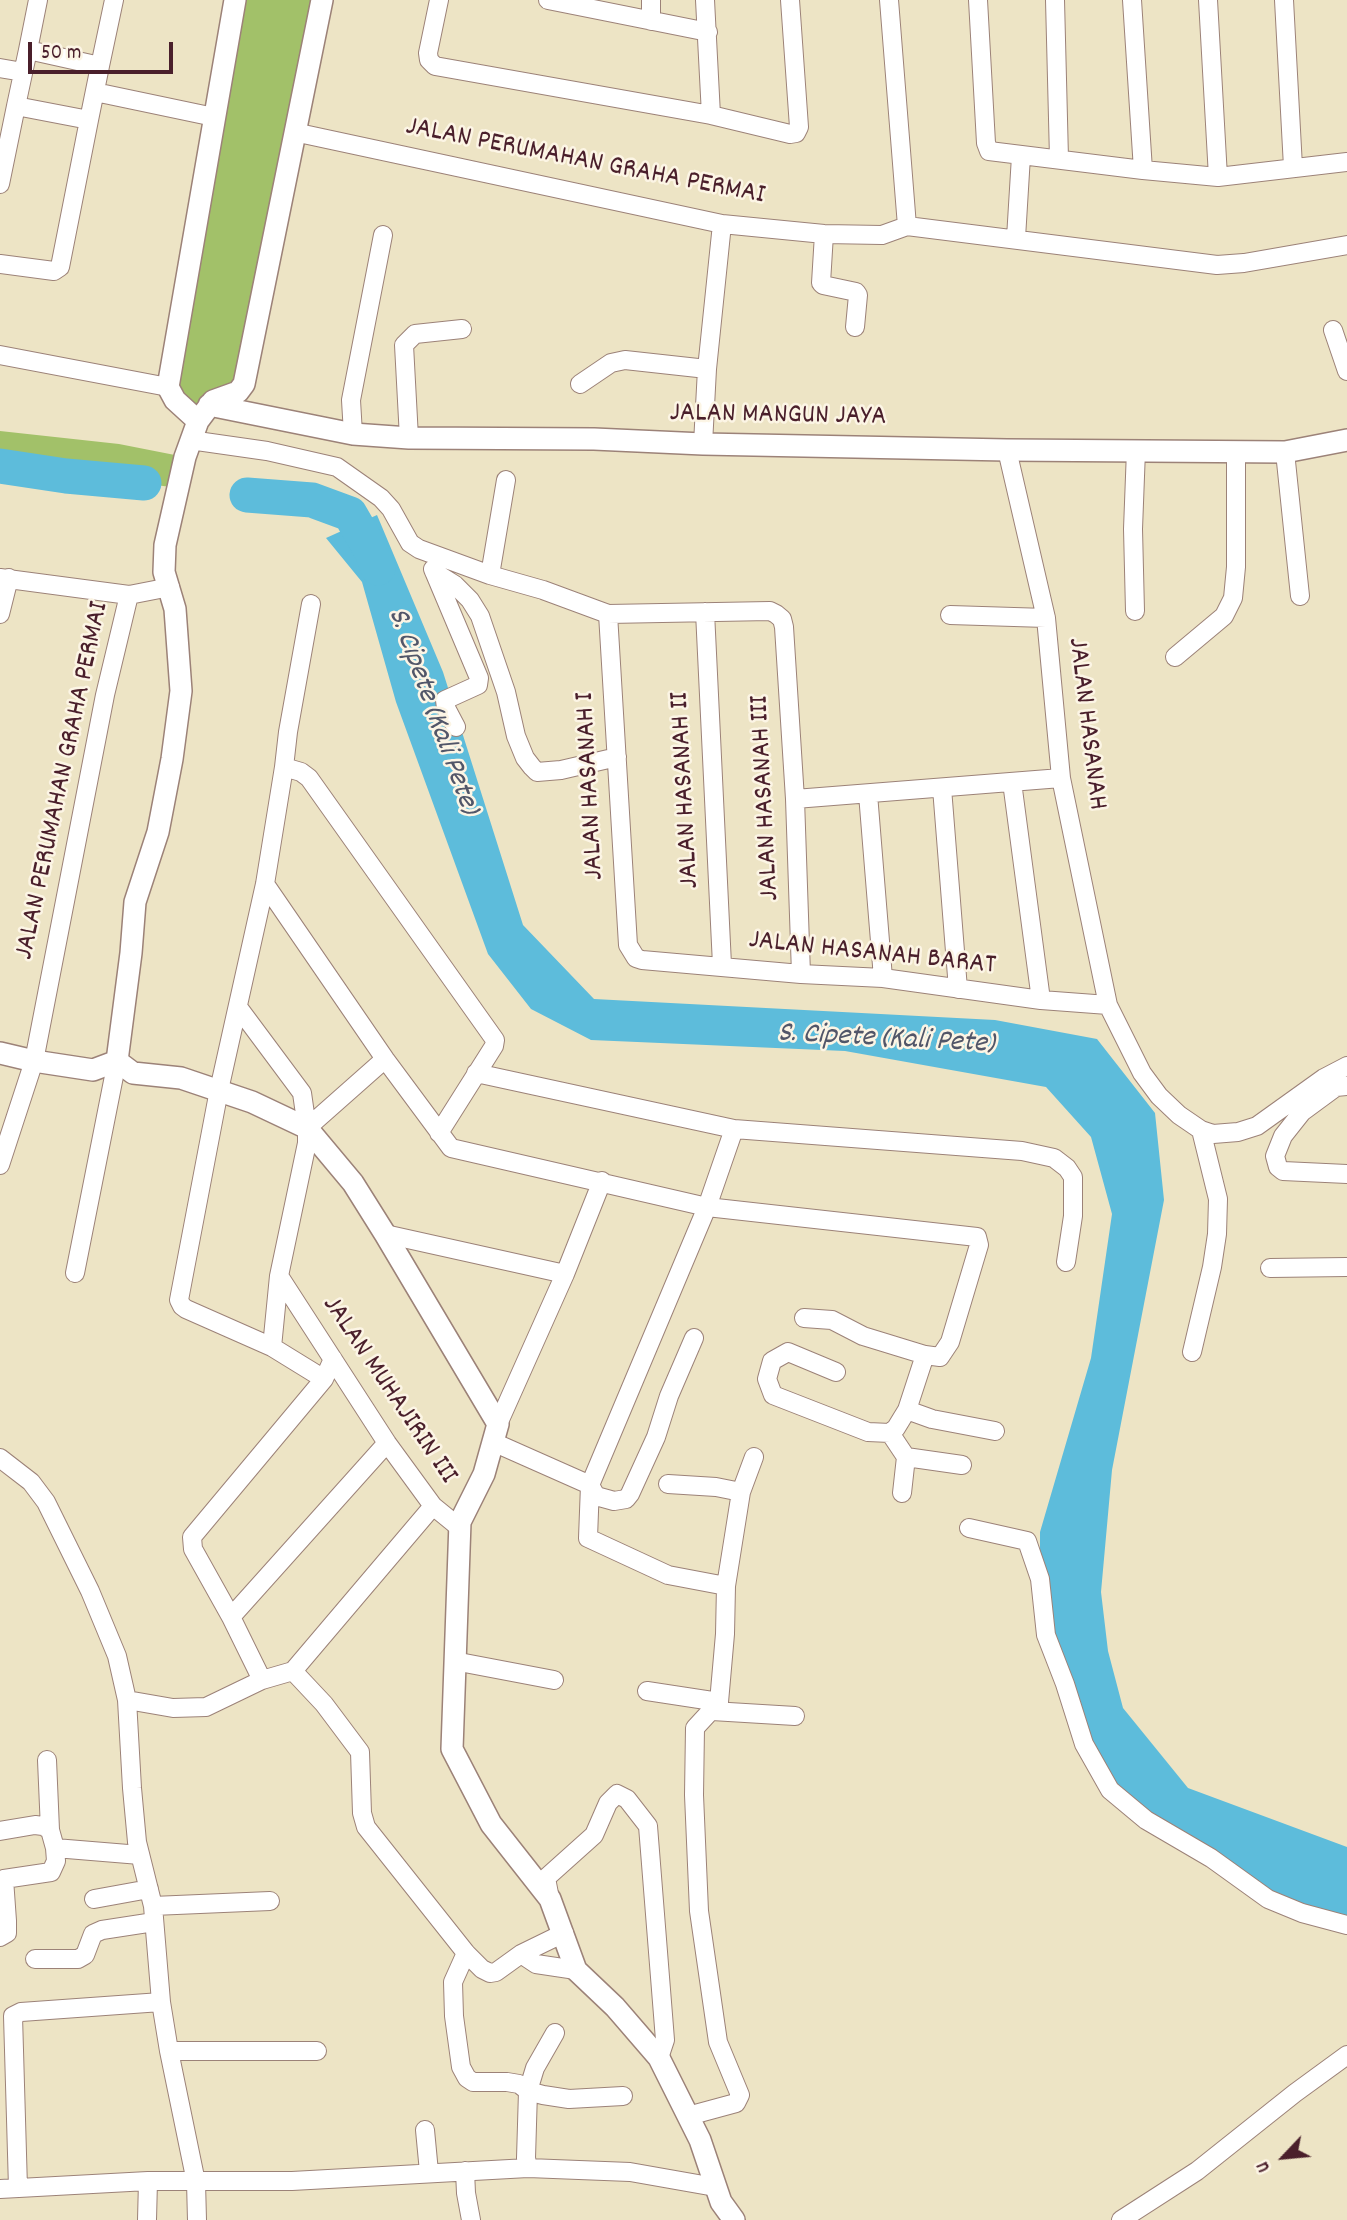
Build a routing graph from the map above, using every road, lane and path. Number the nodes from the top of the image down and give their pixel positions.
1 (38, 0) edge
2 (114, 0) edge
3 (235, 0) edge
4 (323, 0) edge
5 (439, 0) edge
6 (548, 0) edge
7 (651, 0) edge
8 (705, 0) edge
9 (790, 0) edge
10 (889, 0) edge
11 (978, 0) edge
12 (1055, 0) edge
13 (1132, 0) edge
14 (1208, 0) edge
15 (1284, 0) edge
16 (652, 21) junction
17 (708, 32) junction
18 (28, 50) junction
19 (100, 66) junction
20 (0, 68) edge
21 (23, 72) junction
22 (95, 92) junction
23 (16, 106) junction
24 (712, 115) junction
25 (214, 117) junction
26 (89, 120) junction
27 (294, 132) junction
28 (1021, 156) junction
29 (1059, 158) junction
30 (1347, 162) edge
31 (1293, 167) junction
32 (1143, 170) junction
33 (1218, 177) junction
34 (0, 184) edge
35 (722, 224) junction
36 (906, 226) junction
37 (824, 234) junction
38 (383, 235) dead end
39 (1016, 238) junction
40 (1347, 245) edge
41 (0, 264) edge
42 (855, 327) dead end
43 (462, 330) dead end
44 (1333, 330) dead end
45 (0, 355) edge
46 (707, 369) junction
47 (1347, 371) edge
48 (580, 384) dead end
49 (168, 387) junction
50 (195, 431) junction
51 (353, 434) junction
52 (409, 438) junction
53 (1347, 440) edge
54 (703, 444) junction
55 (1007, 450) junction
56 (1136, 450) junction
57 (1236, 451) junction
58 (1285, 452) junction
59 (506, 480) dead end
60 (427, 552) junction
61 (434, 572) junction
62 (490, 575) junction
63 (4, 578) edge
64 (170, 587) junction
65 (130, 595) junction
66 (1300, 596) dead end
67 (311, 604) dead end
68 (1135, 611) dead end
69 (705, 612) junction
70 (0, 614) edge
71 (608, 614) junction
72 (950, 615) dead end
73 (1046, 618) junction
74 (1175, 657) dead end
75 (456, 727) dead end
76 (617, 757) junction
77 (284, 767) junction
78 (1062, 778) junction
79 (1012, 782) junction
80 (942, 788) junction
81 (868, 794) junction
82 (795, 799) junction
83 (265, 884) junction
84 (632, 953) joint
85 (722, 965) junction
86 (801, 974) junction
87 (883, 978) junction
88 (958, 989) junction
89 (1041, 1000) junction
90 (1108, 1005) junction
91 (238, 1007) junction
92 (0, 1053) edge
93 (385, 1059) junction
94 (34, 1061) junction
95 (117, 1061) junction
96 (1347, 1066) edge
97 (476, 1073) junction
98 (1347, 1086) edge
99 (219, 1090) junction
100 (307, 1128) junction
101 (734, 1129) junction
102 (1201, 1130) junction
103 (439, 1133) junction
104 (0, 1165) edge
105 (1347, 1174) edge
106 (602, 1181) junction
107 (707, 1207) junction
108 (385, 1234) junction
109 (1066, 1262) dead end
110 (1347, 1267) edge
111 (1270, 1268) dead end
112 (75, 1273) dead end
113 (565, 1274) junction
114 (279, 1276) junction
115 (804, 1318) dead end
116 (694, 1338) dead end
117 (272, 1347) junction
118 (1192, 1352) dead end
119 (925, 1355) junction
120 (333, 1359) junction
121 (836, 1372) dead end
122 (324, 1379) junction
123 (906, 1410) junction
124 (995, 1432) dead end
125 (495, 1433) junction
126 (890, 1433) junction
127 (387, 1443) junction
128 (754, 1457) dead end
129 (906, 1457) junction
130 (0, 1458) edge
131 (962, 1465) dead end
132 (590, 1485) junction
133 (668, 1485) dead end
134 (741, 1492) junction
135 (902, 1493) dead end
136 (433, 1506) junction
137 (460, 1528) junction
138 (969, 1528) dead end
139 (726, 1586) junction
140 (231, 1617) junction
141 (454, 1661) junction
142 (293, 1671) junction
143 (262, 1680) junction
144 (554, 1680) dead end
145 (647, 1691) dead end
146 (127, 1700) junction
147 (715, 1706) junction
148 (795, 1716) dead end
149 (47, 1760) dead end
150 (477, 1798) junction
151 (50, 1830) junction
152 (0, 1831) edge
153 (55, 1848) junction
154 (140, 1855) junction
155 (546, 1878) junction
156 (2, 1880) edge
157 (94, 1899) dead end
158 (551, 1899) junction
159 (270, 1901) dead end
160 (152, 1906) junction
161 (1347, 1925) edge
162 (564, 1933) junction
163 (0, 1937) edge
164 (466, 1953) junction
165 (521, 1954) junction
166 (35, 1959) dead end
167 (576, 1970) junction
168 (161, 2002) junction
169 (555, 2034) dead end
170 (169, 2051) junction
171 (317, 2051) dead end
172 (1347, 2055) edge
173 (659, 2058) junction
174 (527, 2091) junction
175 (623, 2096) dead end
176 (688, 2116) junction
177 (425, 2130) dead end
178 (528, 2168) junction
179 (465, 2171) junction
180 (429, 2172) junction
181 (148, 2181) junction
182 (196, 2182) junction
183 (715, 2187) junction
184 (9, 2188) edge
185 (147, 2220) edge
186 (197, 2220) edge
187 (471, 2220) edge
188 (734, 2220) edge
189 (1121, 2220) edge

1 - 18 street
2 - 19 street
3 - 25 street
4 - 27 street
5 - 24 street
6 - 16 street
7 - 16 street
8 - 17 street
9 - 24 street
10 - 36 street
11 - 28 street
12 - 29 street
13 - 32 street
14 - 33 street
15 - 31 street
16 - 17 street
17 - 24 street
18 - 19 street
18 - 21 street
19 - 22 street
20 - 21 street
21 - 23 street
22 - 25 street
22 - 26 street
23 - 26 street
23 - 34 street
25 - 49 street
26 - 41 street
27 - 35 street, JALAN PERUMAHAN GRAHA PERMAI
27 - 50 street
28 - 29 street
28 - 39 street
29 - 32 street
30 - 31 street
31 - 33 street
32 - 33 street
35 - 37 street, JALAN PERUMAHAN GRAHA PERMAI
35 - 46 street
36 - 37 street, JALAN PERUMAHAN GRAHA PERMAI
36 - 39 street, JALAN PERUMAHAN GRAHA PERMAI
37 - 42 street
38 - 51 street
39 - 40 street, JALAN PERUMAHAN GRAHA PERMAI
43 - 52 street
44 - 47 street
45 - 49 street
46 - 48 street
46 - 54 street
49 - 50 street
50 - 51 street, JALAN MANGUN JAYA
50 - 60 street
50 - 64 street
51 - 52 street, JALAN MANGUN JAYA
52 - 54 street, JALAN MANGUN JAYA
53 - 58 street, JALAN MANGUN JAYA
54 - 55 street, JALAN MANGUN JAYA
55 - 56 street, JALAN MANGUN JAYA
55 - 73 street, JALAN HASANAH
56 - 57 street, JALAN MANGUN JAYA
56 - 68 street
57 - 58 street, JALAN MANGUN JAYA
57 - 74 street
58 - 66 street
59 - 62 street
60 - 61 street
60 - 62 street
61 - 75 street
61 - 76 street
62 - 71 street
63 - 65 street
63 - 70 street
64 - 65 street, JALAN PERUMAHAN GRAHA PERMAI
64 - 95 street
65 - 94 street, JALAN PERUMAHAN GRAHA PERMAI
67 - 77 street
69 - 71 street
69 - 82 street, JALAN HASANAH III
69 - 85 street, JALAN HASANAH II
71 - 76 street, JALAN HASANAH I
72 - 73 street
73 - 78 street, JALAN HASANAH
76 - 84 street, JALAN HASANAH I
77 - 83 street
77 - 97 street
78 - 79 street
78 - 90 street, JALAN HASANAH
79 - 80 street
79 - 89 street
80 - 81 street
80 - 88 street
81 - 82 street
81 - 87 street
82 - 86 street, JALAN HASANAH III
83 - 91 street
83 - 93 street
84 - 85 street, JALAN HASANAH BARAT
85 - 86 street, JALAN HASANAH BARAT
86 - 87 street, JALAN HASANAH BARAT
87 - 88 street, JALAN HASANAH BARAT
88 - 89 street, JALAN HASANAH BARAT
89 - 90 street, JALAN HASANAH BARAT
90 - 102 street, JALAN HASANAH
91 - 99 street
91 - 100 street
92 - 94 street
93 - 100 street
93 - 103 street
94 - 95 street
94 - 104 street, JALAN PERUMAHAN GRAHA PERMAI
95 - 99 street
95 - 112 street
96 - 102 street
97 - 101 street
97 - 103 street
98 - 105 street
99 - 100 street
99 - 117 street
100 - 108 street
100 - 114 street
101 - 107 street
101 - 109 street
102 - 118 street
103 - 106 street
106 - 107 street
106 - 113 street
107 - 119 street
107 - 132 street
108 - 113 street
108 - 125 street
110 - 111 street
113 - 125 street
114 - 117 street
114 - 120 street, JALAN MUHAJIRIN III
115 - 119 street
116 - 132 street
117 - 122 street
119 - 123 street
120 - 122 street
120 - 127 street, JALAN MUHAJIRIN III
121 - 126 street
122 - 140 street
123 - 124 street
123 - 126 street
125 - 132 street
125 - 137 street
126 - 129 street
127 - 136 street, JALAN MUHAJIRIN III
127 - 140 street
128 - 134 street
129 - 131 street
129 - 135 street
130 - 146 street
132 - 139 street
133 - 134 street
134 - 139 street
136 - 137 street, JALAN MUHAJIRIN III
136 - 142 street
137 - 141 street
138 - 161 street
139 - 147 street
140 - 143 street
141 - 144 street
141 - 150 street
142 - 143 street
142 - 164 street
143 - 146 street
145 - 147 street
146 - 154 street
147 - 148 street
147 - 176 street
149 - 151 street
150 - 155 street
150 - 158 street
151 - 152 street
151 - 153 street
153 - 154 street
153 - 156 street
154 - 160 street
155 - 158 street
155 - 173 street
156 - 163 street
157 - 160 street
158 - 162 street
159 - 160 street
160 - 166 street
160 - 168 street
162 - 165 street
162 - 167 street
164 - 165 street
164 - 174 street
165 - 167 street
167 - 173 street
168 - 170 street
168 - 184 street
169 - 174 street
170 - 171 street
170 - 182 street
172 - 189 street
173 - 176 street
174 - 175 street
174 - 178 street
176 - 183 street
177 - 180 street
178 - 179 street
178 - 183 street
179 - 180 street
179 - 187 street
180 - 182 street
181 - 182 street
181 - 184 street
181 - 185 street
182 - 186 street
183 - 188 street

